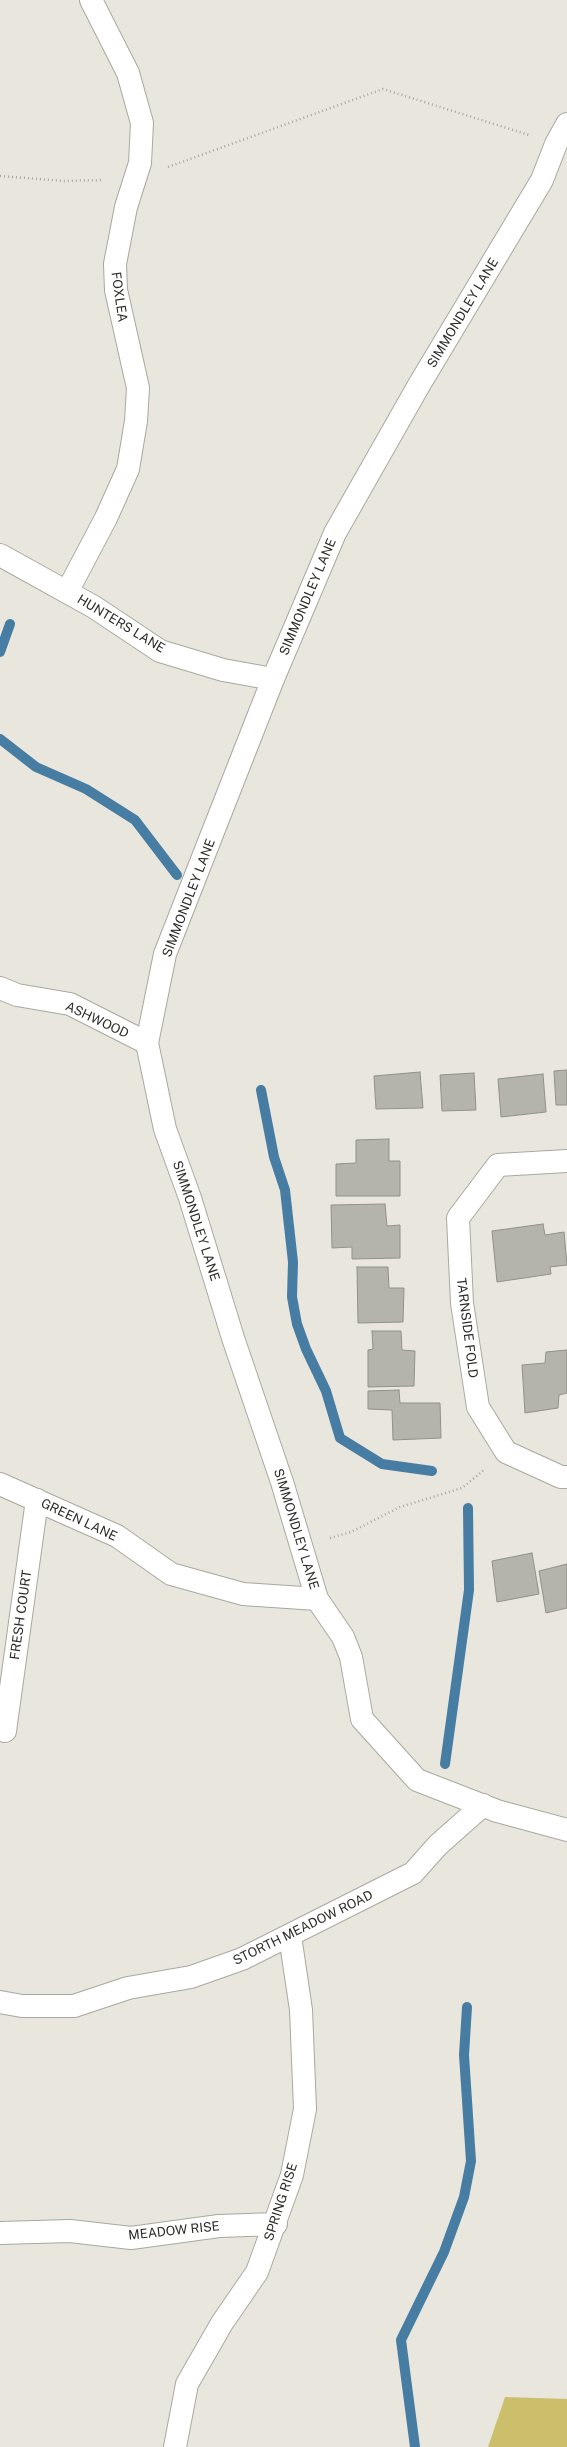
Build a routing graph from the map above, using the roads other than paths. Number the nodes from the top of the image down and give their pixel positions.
1 (91, 0) edge
2 (567, 124) edge
3 (561, 146) edge
4 (0, 555) edge
5 (67, 592) junction
6 (273, 679) junction
7 (0, 988) edge
8 (147, 1043) junction
9 (567, 1161) edge
10 (567, 1477) edge
11 (0, 1484) edge
12 (37, 1500) junction
13 (317, 1599) junction
14 (5, 1731) dead end
15 (483, 1805) junction
16 (567, 1830) edge
17 (290, 1936) junction
18 (0, 2002) edge
19 (276, 2224) junction
20 (0, 2233) edge
21 (175, 2447) edge

1 - 5 street, FOXLEA
2 - 3 street, SIMMONDLEY LANE
3 - 6 street, SIMMONDLEY LANE
4 - 5 street, HUNTERS LANE
5 - 6 street, HUNTERS LANE
6 - 8 street, SIMMONDLEY LANE
7 - 8 street, ASHWOOD
8 - 13 street, SIMMONDLEY LANE
9 - 10 street, TARNSIDE FOLD
11 - 12 street, GREEN LANE
12 - 13 street, GREEN LANE
12 - 14 street, FRESH COURT
13 - 15 street, SIMMONDLEY LANE
15 - 16 street, SIMMONDLEY LANE
15 - 17 street, STORTH MEADOW ROAD
17 - 18 street, STORTH MEADOW ROAD
17 - 19 street, SPRING RISE
19 - 20 street, MEADOW RISE
19 - 21 street, SPRING RISE

